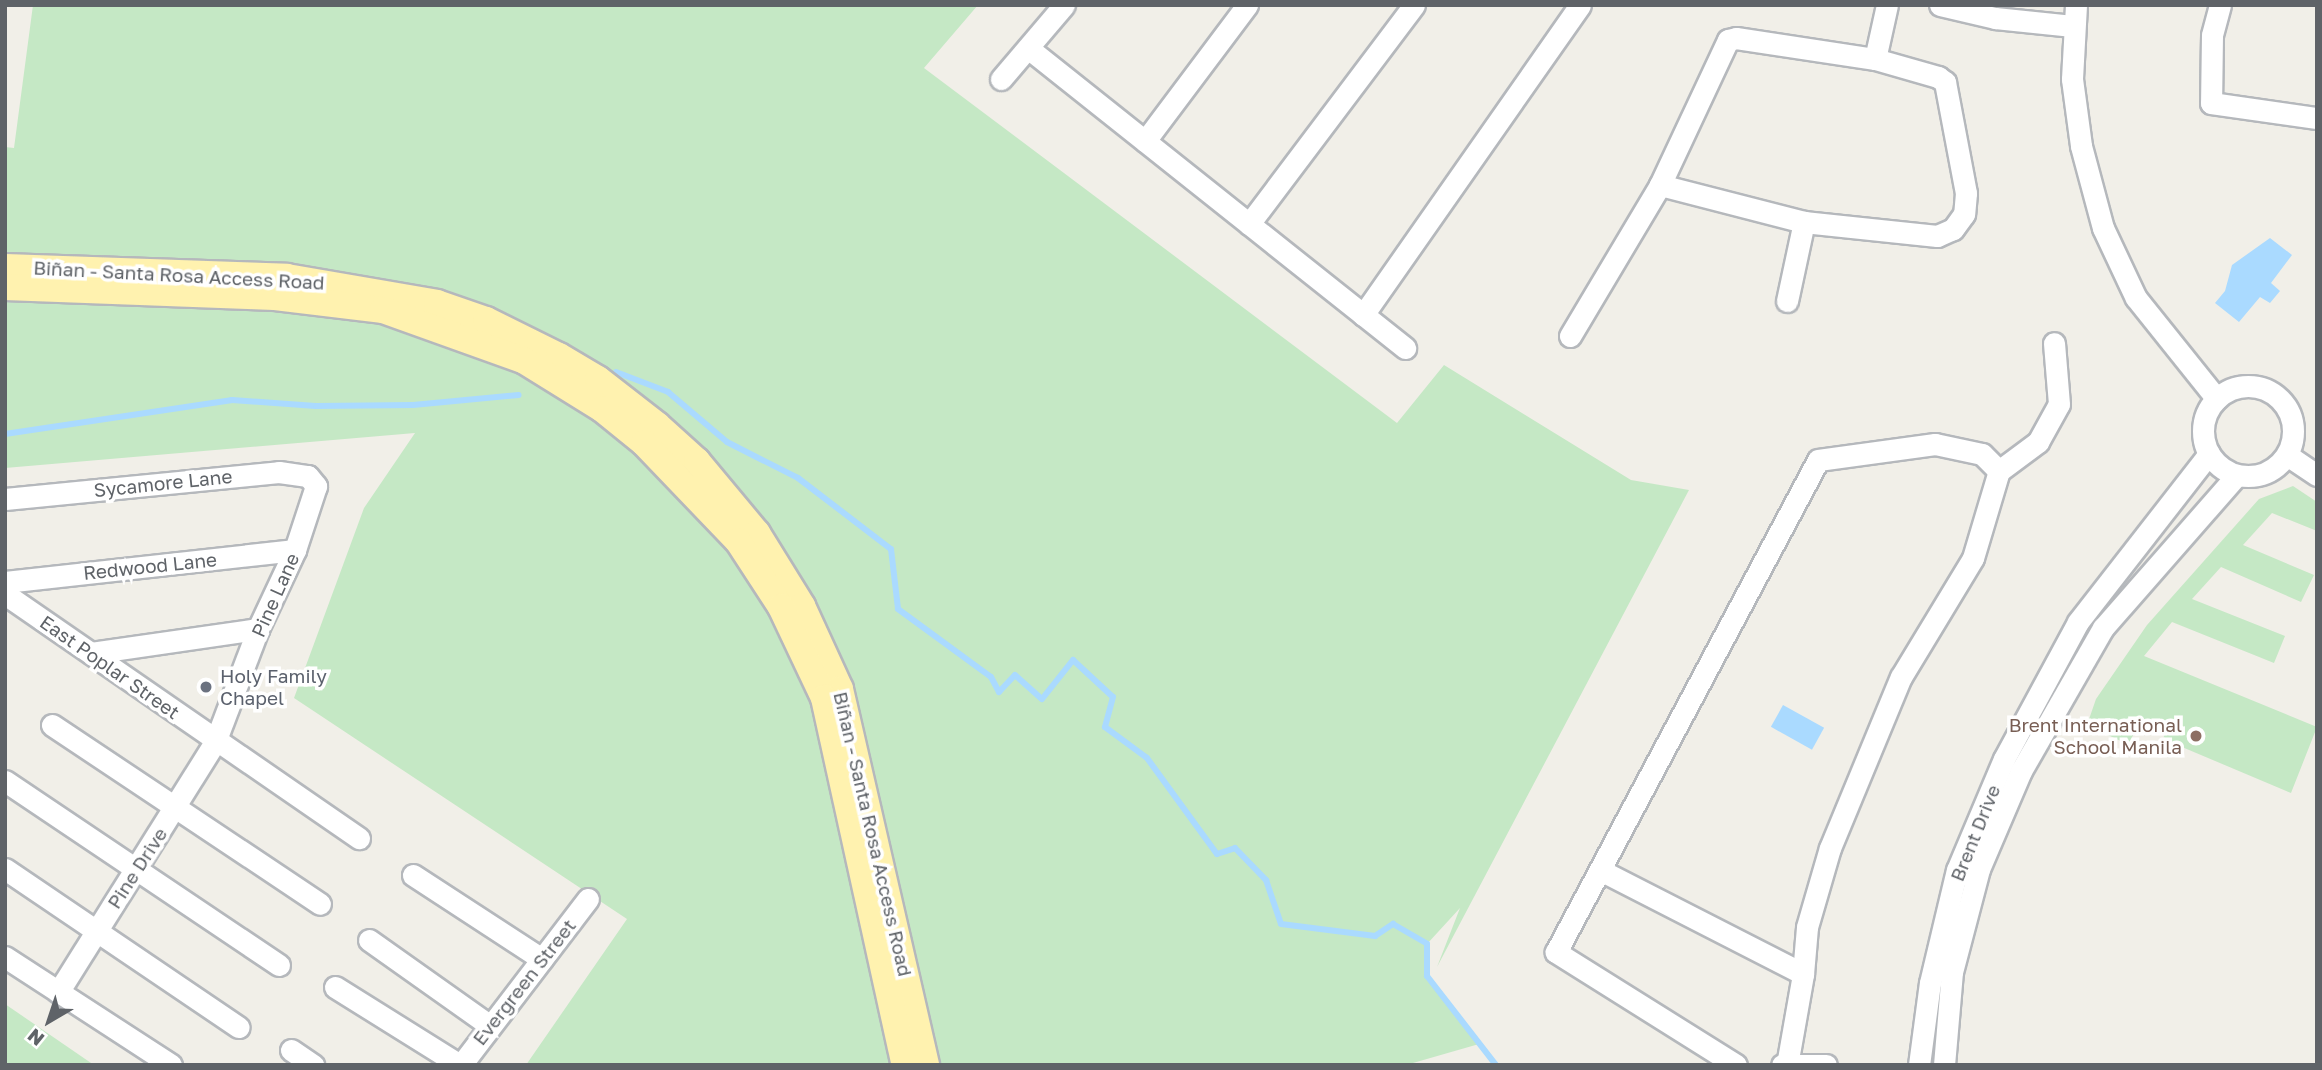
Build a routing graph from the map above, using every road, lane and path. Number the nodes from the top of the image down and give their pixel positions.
1 (1064, 5) edge
2 (1247, 5) edge
3 (1414, 5) edge
4 (1580, 5) edge
5 (1887, 5) edge
6 (1940, 5) edge
7 (2220, 5) edge
8 (2074, 16) edge
9 (1028, 48) junction
10 (1875, 59) junction
11 (1001, 79) dead end
12 (2317, 118) edge
13 (1145, 141) junction
14 (1660, 185) junction
15 (1804, 222) junction
16 (1249, 224) junction
17 (17, 277) edge
18 (1787, 301) dead end
19 (1363, 315) junction
20 (1570, 336) dead end
21 (2054, 343) dead end
22 (1405, 348) dead end
23 (2217, 399) junction
24 (2209, 454) junction
25 (2287, 455) junction
26 (1999, 471) junction
27 (2237, 474) junction
28 (2317, 475) edge
29 (316, 486) joint
30 (5, 499) edge
31 (2142, 540) junction
32 (295, 550) junction
33 (2164, 558) junction
34 (5, 582) edge
35 (5, 594) edge
36 (258, 629) junction
37 (91, 653) junction
38 (52, 725) dead end
39 (215, 742) junction
40 (846, 746) junction
41 (2013, 765) junction
42 (5, 781) edge
43 (176, 808) junction
44 (359, 838) dead end
45 (138, 866) junction
46 (5, 869) edge
47 (1602, 871) junction
48 (413, 875) dead end
49 (588, 899) dead end
50 (320, 904) dead end
51 (98, 930) junction
52 (369, 940) dead end
53 (5, 957) edge
54 (541, 959) junction
55 (279, 965) dead end
56 (1804, 974) junction
57 (335, 987) dead end
58 (58, 992) junction
59 (489, 1025) junction
60 (239, 1027) dead end
61 (291, 1050) dead end
62 (1785, 1064) edge
63 (171, 1065) edge
64 (313, 1065) edge
65 (460, 1065) edge
66 (905, 1065) edge
67 (926, 1065) edge
68 (1736, 1065) edge
69 (1826, 1065) edge
70 (1919, 1065) edge
71 (1944, 1065) edge

1 - 9 street
2 - 13 street
3 - 16 street
4 - 19 street
5 - 10 street
6 - 8 street
7 - 12 street
8 - 23 street
9 - 11 street
9 - 13 street
10 - 14 street
10 - 15 street
13 - 16 street
14 - 15 street
14 - 20 street
15 - 18 street
16 - 19 street
17 - 40 main road, Biñan - Santa Rosa Access Road
19 - 22 street
21 - 26 street
23 - 24 street
23 - 25 street
24 - 27 street
24 - 31 street, Brent Drive
25 - 27 street
25 - 28 street
26 - 47 street
26 - 56 street
27 - 33 street, Brent Drive
29 - 30 street, Sycamore Lane
29 - 32 street, Pine Lane
31 - 33 street
31 - 41 street, Brent Drive
32 - 34 street, Redwood Lane
32 - 36 street, Pine Lane
33 - 41 street, Brent Drive
35 - 37 street, East Poplar Street
36 - 37 street
36 - 39 street, Pine Lane
37 - 39 street, East Poplar Street
38 - 43 street
39 - 43 street, Pine Drive
39 - 44 street, East Poplar Street
40 - 66 main road, Biñan - Santa Rosa Access Road
40 - 67 main road, Biñan - Santa Rosa Access Road
41 - 70 street, Brent Drive
41 - 71 street, Brent Drive
42 - 45 street
43 - 45 street, Pine Drive
43 - 50 street
45 - 51 street, Pine Drive
45 - 55 street
46 - 51 street
47 - 56 street
47 - 68 street
48 - 54 street
49 - 54 street, Evergreen Street
51 - 58 street, Pine Drive
51 - 60 street
52 - 59 street
53 - 58 street
54 - 59 street, Evergreen Street
56 - 62 street
57 - 65 street
58 - 63 street
59 - 65 street, Evergreen Street
61 - 64 street
62 - 69 street

